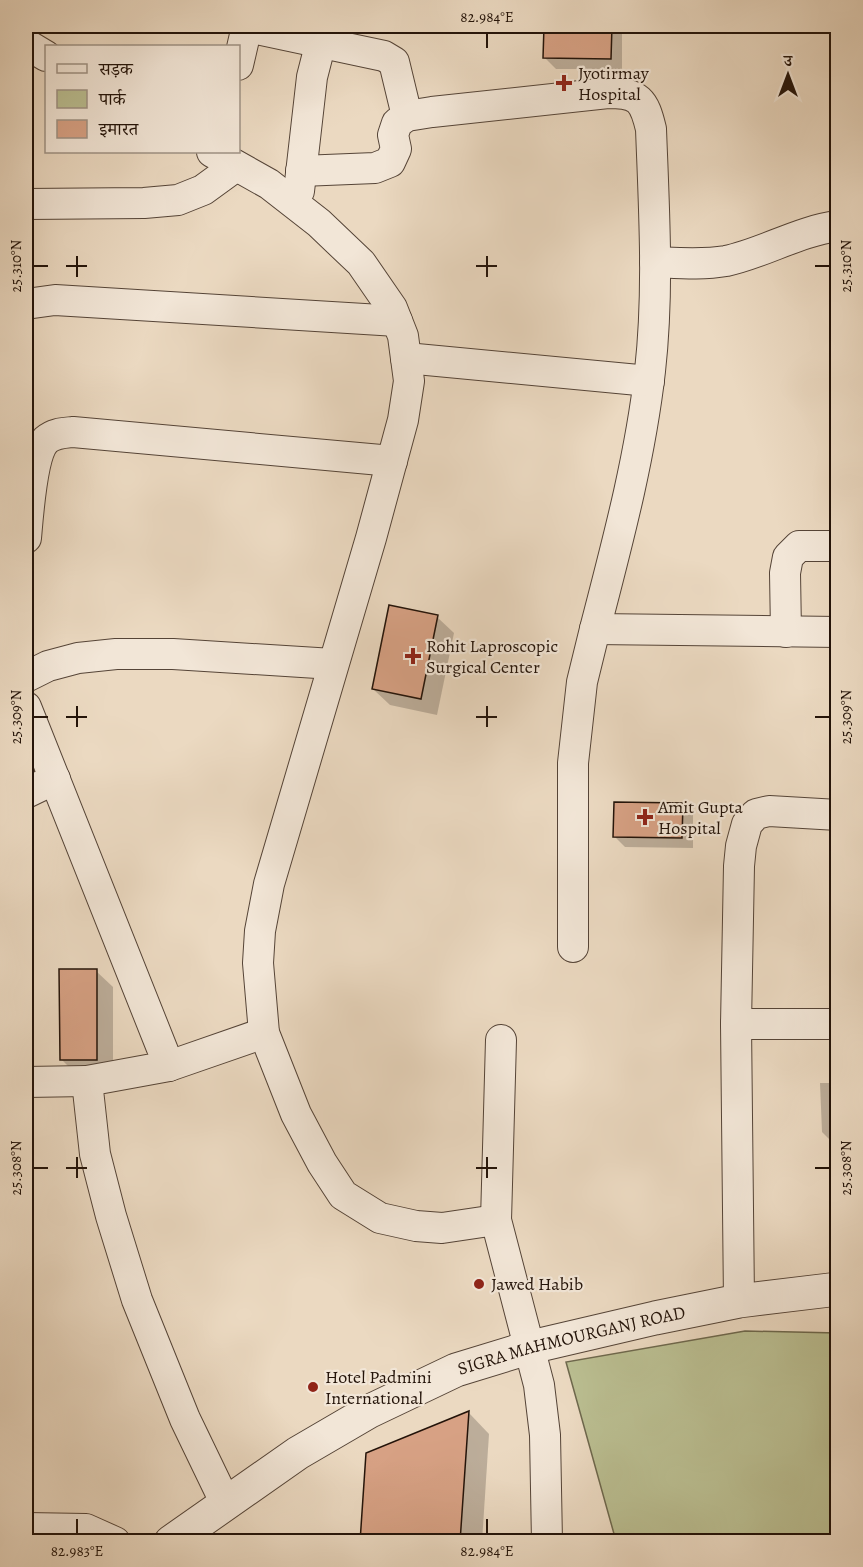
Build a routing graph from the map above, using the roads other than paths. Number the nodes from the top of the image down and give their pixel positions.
1 (247, 26) edge
2 (323, 34) edge
3 (26, 44) edge
4 (45, 55) edge
5 (240, 56) edge
6 (407, 116) junction
7 (222, 156) edge
8 (301, 171) junction
9 (26, 204) edge
10 (297, 206) junction
11 (837, 226) edge
12 (655, 262) junction
13 (26, 304) edge
14 (397, 321) junction
15 (406, 358) junction
16 (649, 381) junction
17 (32, 449) edge
18 (392, 461) junction
19 (26, 538) edge
20 (837, 546) edge
21 (595, 629) junction
22 (786, 632) junction
23 (837, 632) edge
24 (333, 664) junction
25 (26, 676) edge
26 (26, 706) edge
27 (55, 779) junction
28 (26, 793) edge
29 (837, 815) edge
30 (573, 947) dead end
31 (736, 1024) junction
32 (837, 1024) edge
33 (264, 1033) junction
34 (501, 1040) dead end
35 (169, 1066) junction
36 (87, 1081) junction
37 (26, 1082) edge
38 (496, 1220) junction
39 (837, 1289) edge
40 (739, 1301) junction
41 (531, 1347) junction
42 (226, 1504) junction
43 (26, 1528) edge
44 (115, 1542) edge
45 (171, 1542) edge
46 (547, 1542) edge

1 - 2 street
1 - 5 street
2 - 6 street
2 - 8 street
3 - 4 street
6 - 8 street
6 - 12 street
7 - 9 street
7 - 10 street
8 - 10 street
10 - 14 street
11 - 12 street
12 - 16 street
13 - 14 street
14 - 15 street
15 - 16 street
15 - 18 street
16 - 21 street
17 - 18 street
17 - 19 street
18 - 24 street
20 - 22 street
21 - 22 street
21 - 30 street
22 - 23 street
24 - 25 street
24 - 33 street
26 - 27 street
27 - 28 street
27 - 35 street
29 - 31 street
31 - 32 street
31 - 40 street
33 - 35 street
33 - 38 street
34 - 38 street
35 - 36 street
36 - 37 street
36 - 42 street
38 - 41 street
39 - 40 street, SIGRA MAHMOURGANJ ROAD
40 - 41 street, SIGRA MAHMOURGANJ ROAD
41 - 42 street, SIGRA MAHMOURGANJ ROAD
41 - 46 street
42 - 45 street, SIGRA MAHMOURGANJ ROAD
43 - 44 street

